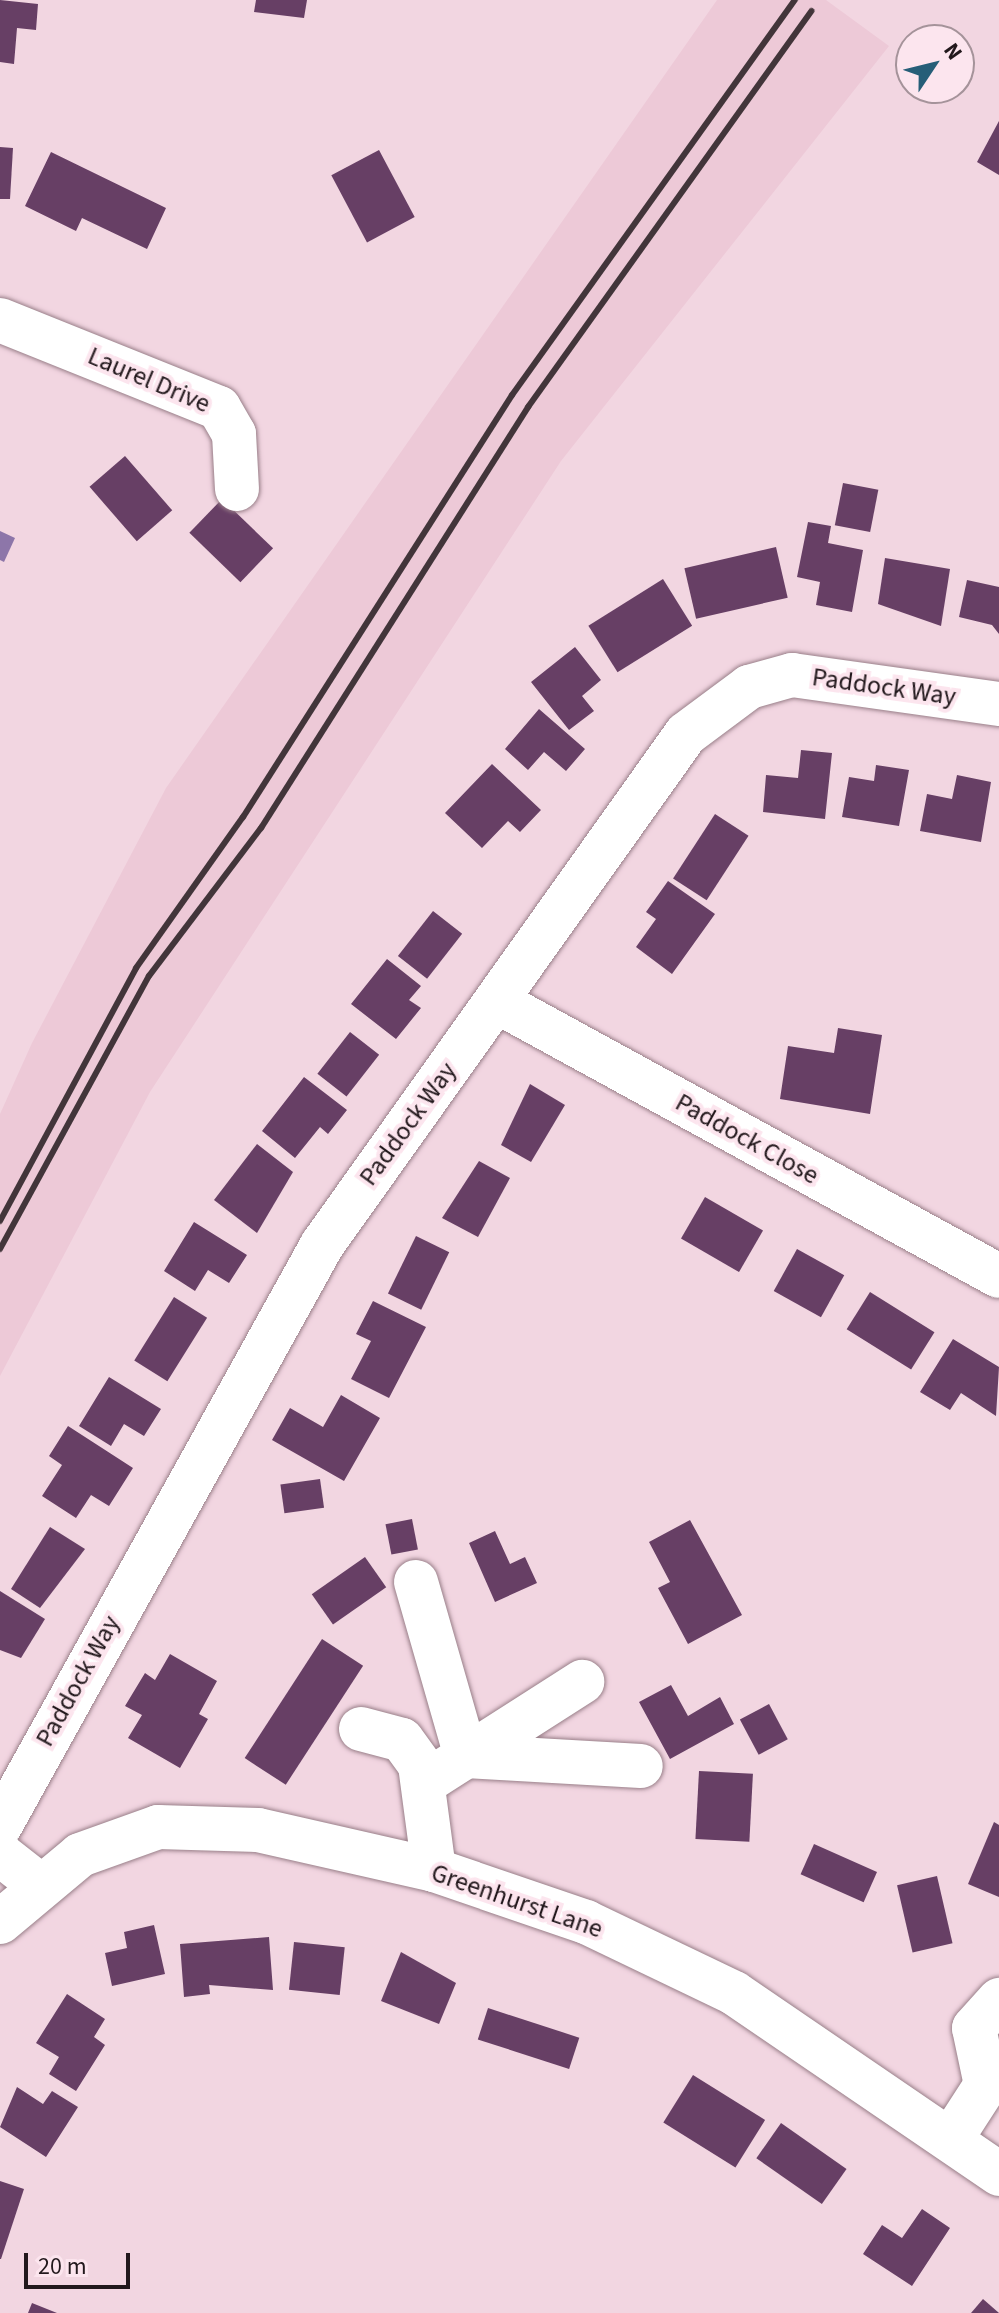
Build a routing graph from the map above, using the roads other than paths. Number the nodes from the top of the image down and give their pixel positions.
1 (0, 320) edge
2 (237, 489) dead end
3 (999, 704) edge
4 (496, 1001) junction
5 (999, 1276) edge
6 (416, 1582) dead end
7 (582, 1682) dead end
8 (361, 1729) dead end
9 (466, 1756) junction
10 (641, 1766) dead end
11 (424, 1783) junction
12 (0, 1826) edge
13 (0, 1854) edge
14 (434, 1870) junction
15 (37, 1883) junction
16 (0, 1922) edge
17 (999, 2000) edge
18 (993, 2070) edge
19 (951, 2139) junction
20 (999, 2174) edge

1 - 2 street, Laurel Drive
3 - 4 street, Paddock Way
4 - 5 street, Paddock Close
4 - 12 street, Paddock Way
6 - 9 street
7 - 9 street
8 - 11 street
9 - 10 street
9 - 11 street
11 - 14 street
13 - 15 street
14 - 15 street, Greenhurst Lane
14 - 19 street, Greenhurst Lane
15 - 16 street, Greenhurst Lane
17 - 18 street
18 - 19 street
19 - 20 street, Greenhurst Lane

